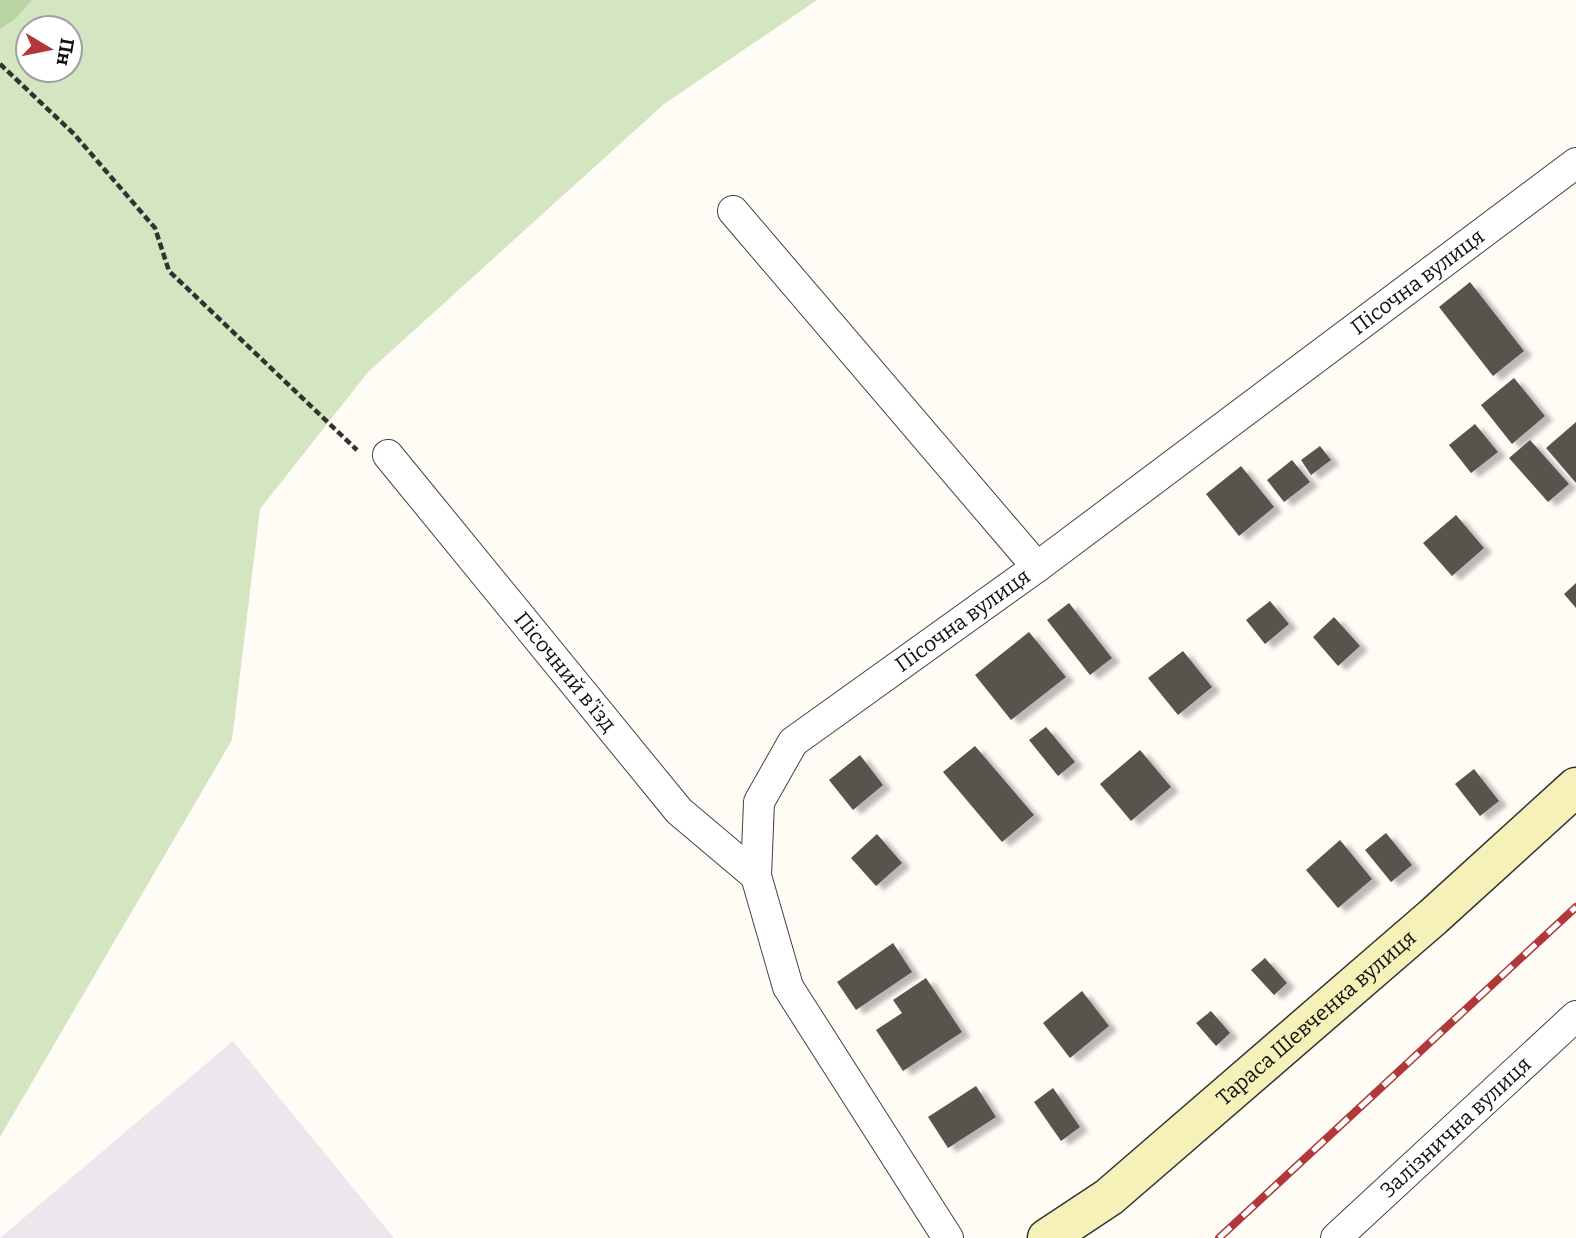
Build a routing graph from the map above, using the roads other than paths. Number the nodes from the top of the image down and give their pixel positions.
1 (1576, 163) edge
2 (733, 211) dead end
3 (388, 455) road end
4 (1037, 567) junction
5 (1576, 787) edge
6 (756, 876) junction
7 (1576, 1016) edge
8 (948, 1238) edge
9 (1047, 1238) edge
10 (1336, 1238) edge

1 - 4 street, Пісочна вулиця
2 - 4 street
3 - 6 street, Пісочний в’їзд
4 - 6 street, Пісочна вулиця
5 - 9 street, Тараса Шевченка вулиця
6 - 8 street, Пісочна вулиця
7 - 10 street, Залізнична вулиця

